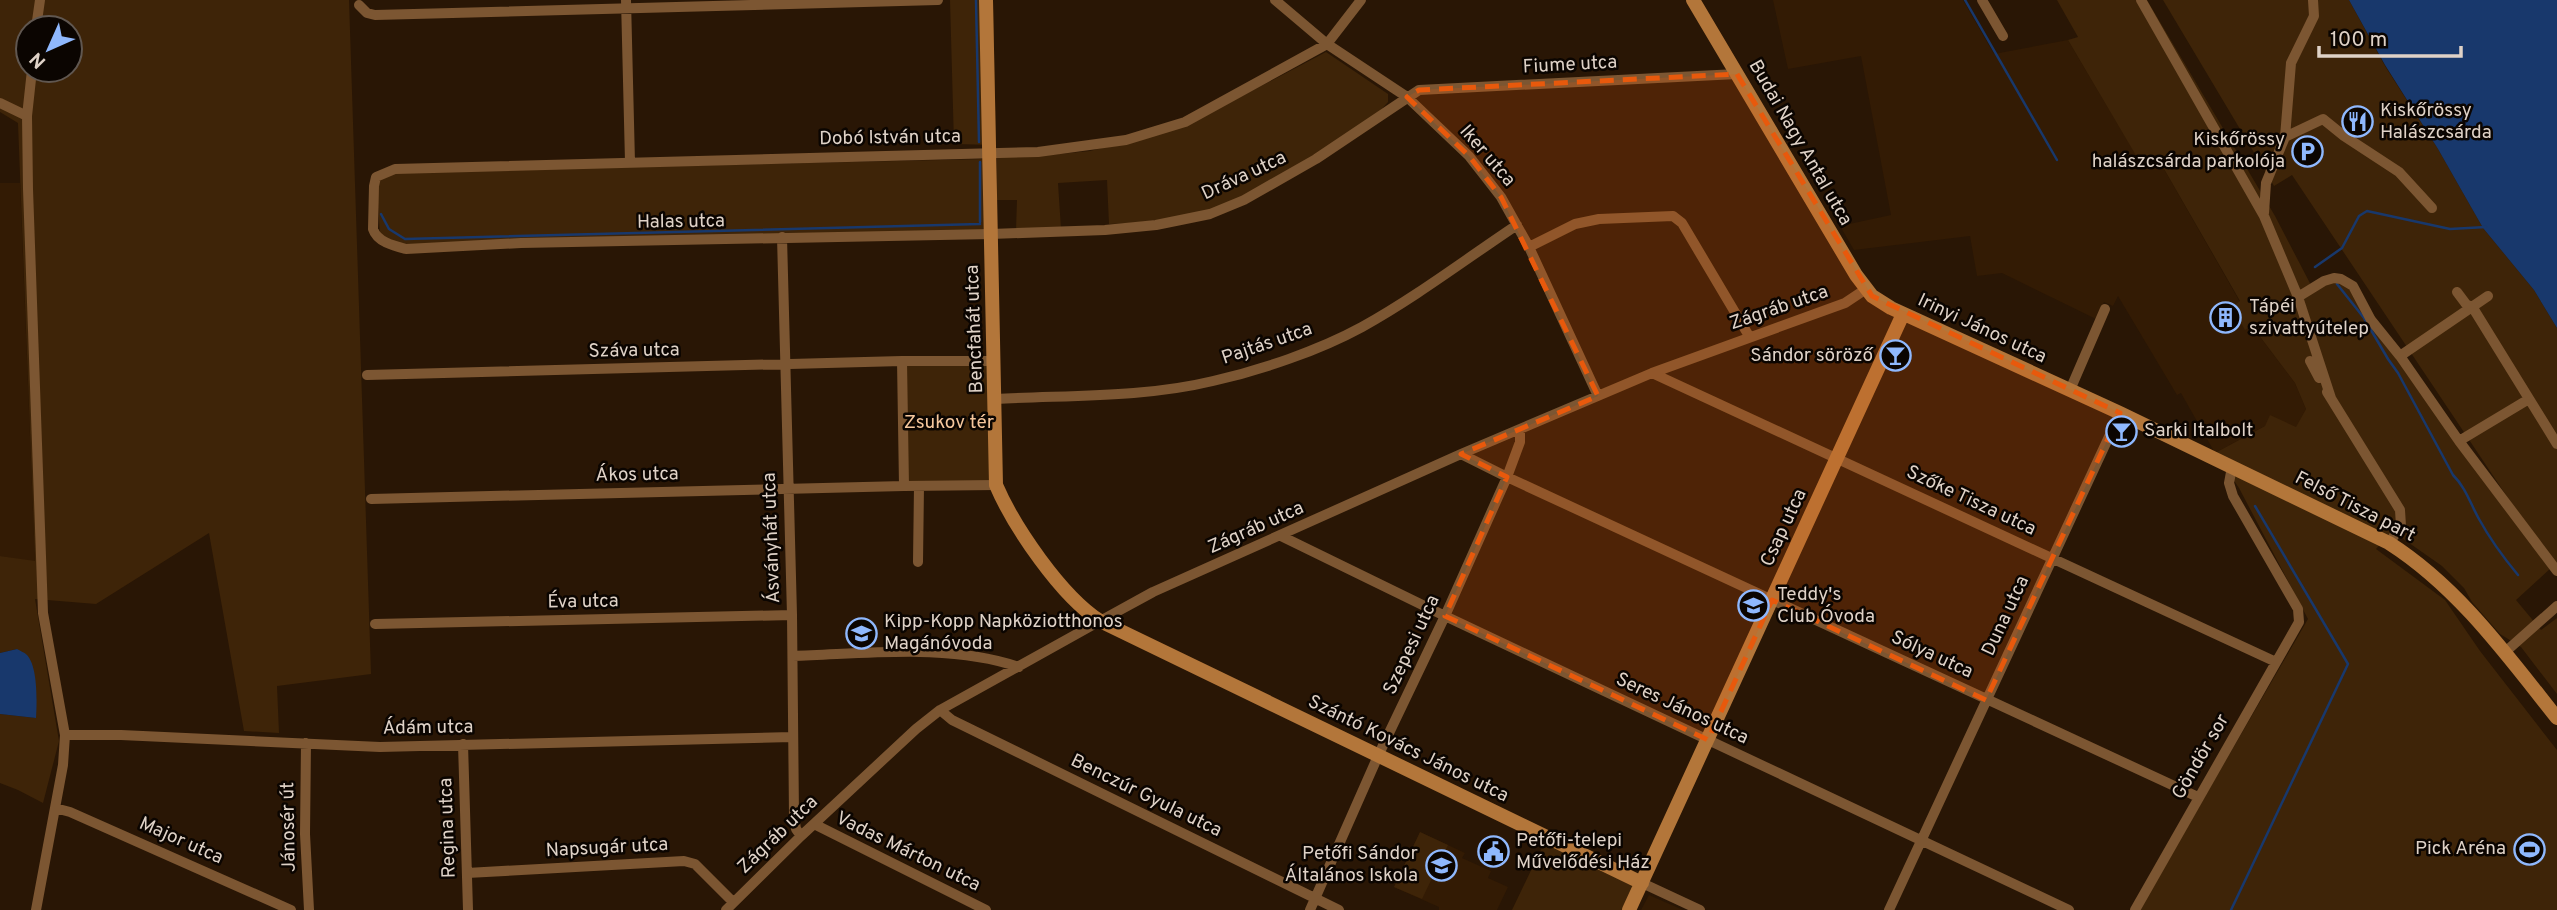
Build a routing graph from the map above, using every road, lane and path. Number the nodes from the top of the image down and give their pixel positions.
1 (938, 0) edge
2 (986, 0) edge
3 (1275, 0) edge
4 (1361, 0) edge
5 (1693, 0) edge
6 (1982, 0) edge
7 (2141, 0) edge
8 (2313, 0) edge
9 (626, 4) edge
10 (359, 5) dead end
11 (2003, 36) dead end
12 (1327, 44) junction
13 (1737, 74) junction
14 (30, 84) edge
15 (1407, 97) junction
16 (0, 103) edge
17 (27, 116) junction
18 (2285, 137) junction
19 (991, 153) junction
20 (630, 162) junction
21 (2431, 208) dead end
22 (2264, 216) junction
23 (1517, 225) junction
24 (992, 233) junction
25 (375, 234) joint
26 (782, 237) junction
27 (1529, 247) junction
28 (1866, 289) junction
29 (2457, 292) dead end
30 (2488, 296) dead end
31 (2298, 297) junction
32 (1880, 301) joint
33 (2473, 308) junction
34 (2105, 309) dead end
35 (1903, 314) junction
36 (1749, 337) junction
37 (2400, 356) junction
38 (995, 360) junction
39 (902, 361) junction
40 (2310, 361) dead end
41 (786, 365) junction
42 (1652, 373) junction
43 (367, 375) dead end
44 (2070, 390) junction
45 (1598, 396) junction
46 (2331, 398) junction
47 (996, 399) junction
48 (2529, 399) junction
49 (2120, 414) junction
50 (1520, 430) junction
51 (2459, 441) junction
52 (2557, 444) edge
53 (1461, 454) junction
54 (1837, 458) junction
55 (2234, 468) junction
56 (1507, 477) junction
57 (996, 485) junction
58 (904, 486) junction
59 (919, 486) junction
60 (788, 489) junction
61 (371, 499) dead end
62 (1281, 536) junction
63 (2389, 543) junction
64 (2053, 559) junction
65 (918, 562) dead end
66 (2557, 571) edge
67 (1772, 600) junction
68 (2557, 606) edge
69 (792, 615) junction
70 (1445, 616) junction
71 (1100, 621) junction
72 (375, 624) dead end
73 (2504, 653) junction
74 (793, 656) junction
75 (2276, 662) junction
76 (1018, 667) junction
77 (1986, 700) junction
78 (940, 710) junction
79 (2557, 718) edge
80 (65, 735) junction
81 (792, 737) junction
82 (1708, 740) junction
83 (306, 743) junction
84 (463, 744) junction
85 (1378, 755) junction
86 (2198, 797) junction
87 (55, 808) junction
88 (814, 824) junction
89 (801, 836) junction
90 (1921, 841) junction
91 (467, 873) junction
92 (1642, 883) junction
93 (1315, 898) junction
94 (729, 906) edge
95 (36, 910) edge
96 (290, 910) edge
97 (309, 910) edge
98 (468, 910) edge
99 (986, 910) edge
100 (1310, 910) edge
101 (1339, 910) edge
102 (1629, 910) edge
103 (1700, 910) edge
104 (1889, 910) edge
105 (2069, 910) edge
106 (2135, 910) edge

1 - 9 street
2 - 19 street, Bencfahát utca
3 - 12 street, Iker utca
4 - 12 street, Dobó István utca
5 - 13 street, Budai Nagy Antal utca
6 - 11 street
7 - 22 street
8 - 18 street
9 - 10 street
9 - 20 street
12 - 15 street, Iker utca
12 - 19 street, Dobó István utca
13 - 15 street, Fiume utca
13 - 28 street, Budai Nagy Antal utca
14 - 17 street
15 - 23 street, Iker utca
15 - 24 street, Dráva utca
16 - 17 street
17 - 80 street
18 - 21 street
18 - 22 street
19 - 20 street, Dobó István utca
19 - 24 street, Bencfahát utca
20 - 25 street, Dobó István utca
22 - 31 street
23 - 27 street, Iker utca
23 - 47 street, Pajtás utca
24 - 26 street, Halas utca
24 - 38 street, Bencfahát utca
25 - 26 street, Halas utca
26 - 41 street, Ásványhát utca
27 - 36 street
27 - 45 street, Iker utca
28 - 32 street, Budai Nagy Antal utca
28 - 36 street, Zágráb utca
29 - 33 street
30 - 33 street
31 - 37 street
31 - 46 street
32 - 35 street, Irinyi János utca
33 - 37 street
33 - 48 street
34 - 44 street
35 - 44 street, Irinyi János utca
35 - 54 street, Csap utca
36 - 42 street, Zágráb utca
37 - 51 street
38 - 39 street
38 - 47 street, Bencfahát utca
39 - 41 street, Száva utca
39 - 58 street
40 - 46 street
41 - 43 street, Száva utca
41 - 60 street, Ásványhát utca
42 - 45 street, Zágráb utca
42 - 54 street, Szőke Tisza utca
44 - 49 street, Irinyi János utca
45 - 50 street, Zágráb utca
46 - 63 street
47 - 57 street, Bencfahát utca
48 - 51 street
48 - 52 street
49 - 55 street, Irinyi János utca
49 - 64 street, Duna utca
50 - 53 street, Zágráb utca
50 - 56 street, Szepesi utca
51 - 66 street
53 - 56 street, Sólya utca
53 - 62 street, Zágráb utca
54 - 64 street, Szőke Tisza utca
54 - 67 street, Csap utca
55 - 63 street, Felső Tisza part
55 - 75 street, Göndör sor
56 - 67 street, Sólya utca
56 - 70 street, Szepesi utca
57 - 59 street
57 - 71 street, Bencfahát utca
58 - 59 street
58 - 60 street, Ákos utca
59 - 65 street
60 - 61 street, Ákos utca
60 - 69 street, Ásványhát utca
62 - 70 street, Seres János utca
62 - 71 street, Zágráb utca
63 - 73 street, Felső Tisza part
64 - 75 street, Szőke Tisza utca
64 - 77 street, Duna utca
67 - 77 street, Sólya utca
67 - 82 street, Csap utca
68 - 73 street
69 - 72 street, Éva utca
69 - 74 street, Ásványhát utca
70 - 82 street, Seres János utca
70 - 85 street, Szepesi utca
71 - 76 street, Zágráb utca
71 - 85 street, Szántó Kovács János utca
73 - 79 street, Felső Tisza part
74 - 76 street
74 - 81 street, Ásványhát utca
75 - 86 street, Göndör sor
76 - 78 street, Zágráb utca
77 - 86 street, Sólya utca
77 - 90 street, Duna utca
78 - 88 street, Zágráb utca
78 - 93 street, Benczúr Gyula utca
80 - 83 street, Ádám utca
80 - 87 street
81 - 84 street, Ádám utca
81 - 89 street, Ásványhát utca
82 - 90 street, Seres János utca
82 - 92 street, Csap utca
83 - 84 street, Ádám utca
83 - 97 street, Jánosér út
84 - 91 street, Regina utca
85 - 92 street, Szántó Kovács János utca
85 - 93 street, Szepesi utca
86 - 106 street, Göndör sor
87 - 95 street
87 - 96 street, Major utca
88 - 89 street, Zágráb utca
88 - 99 street, Vadas Márton utca
89 - 94 street, Zágráb utca
90 - 104 street, Duna utca
90 - 105 street, Seres János utca
91 - 94 street, Napsugár utca
91 - 98 street, Regina utca
92 - 102 street, Csap utca
92 - 103 street, Szántó Kovács János utca
93 - 100 street, Szepesi utca
93 - 101 street, Benczúr Gyula utca

